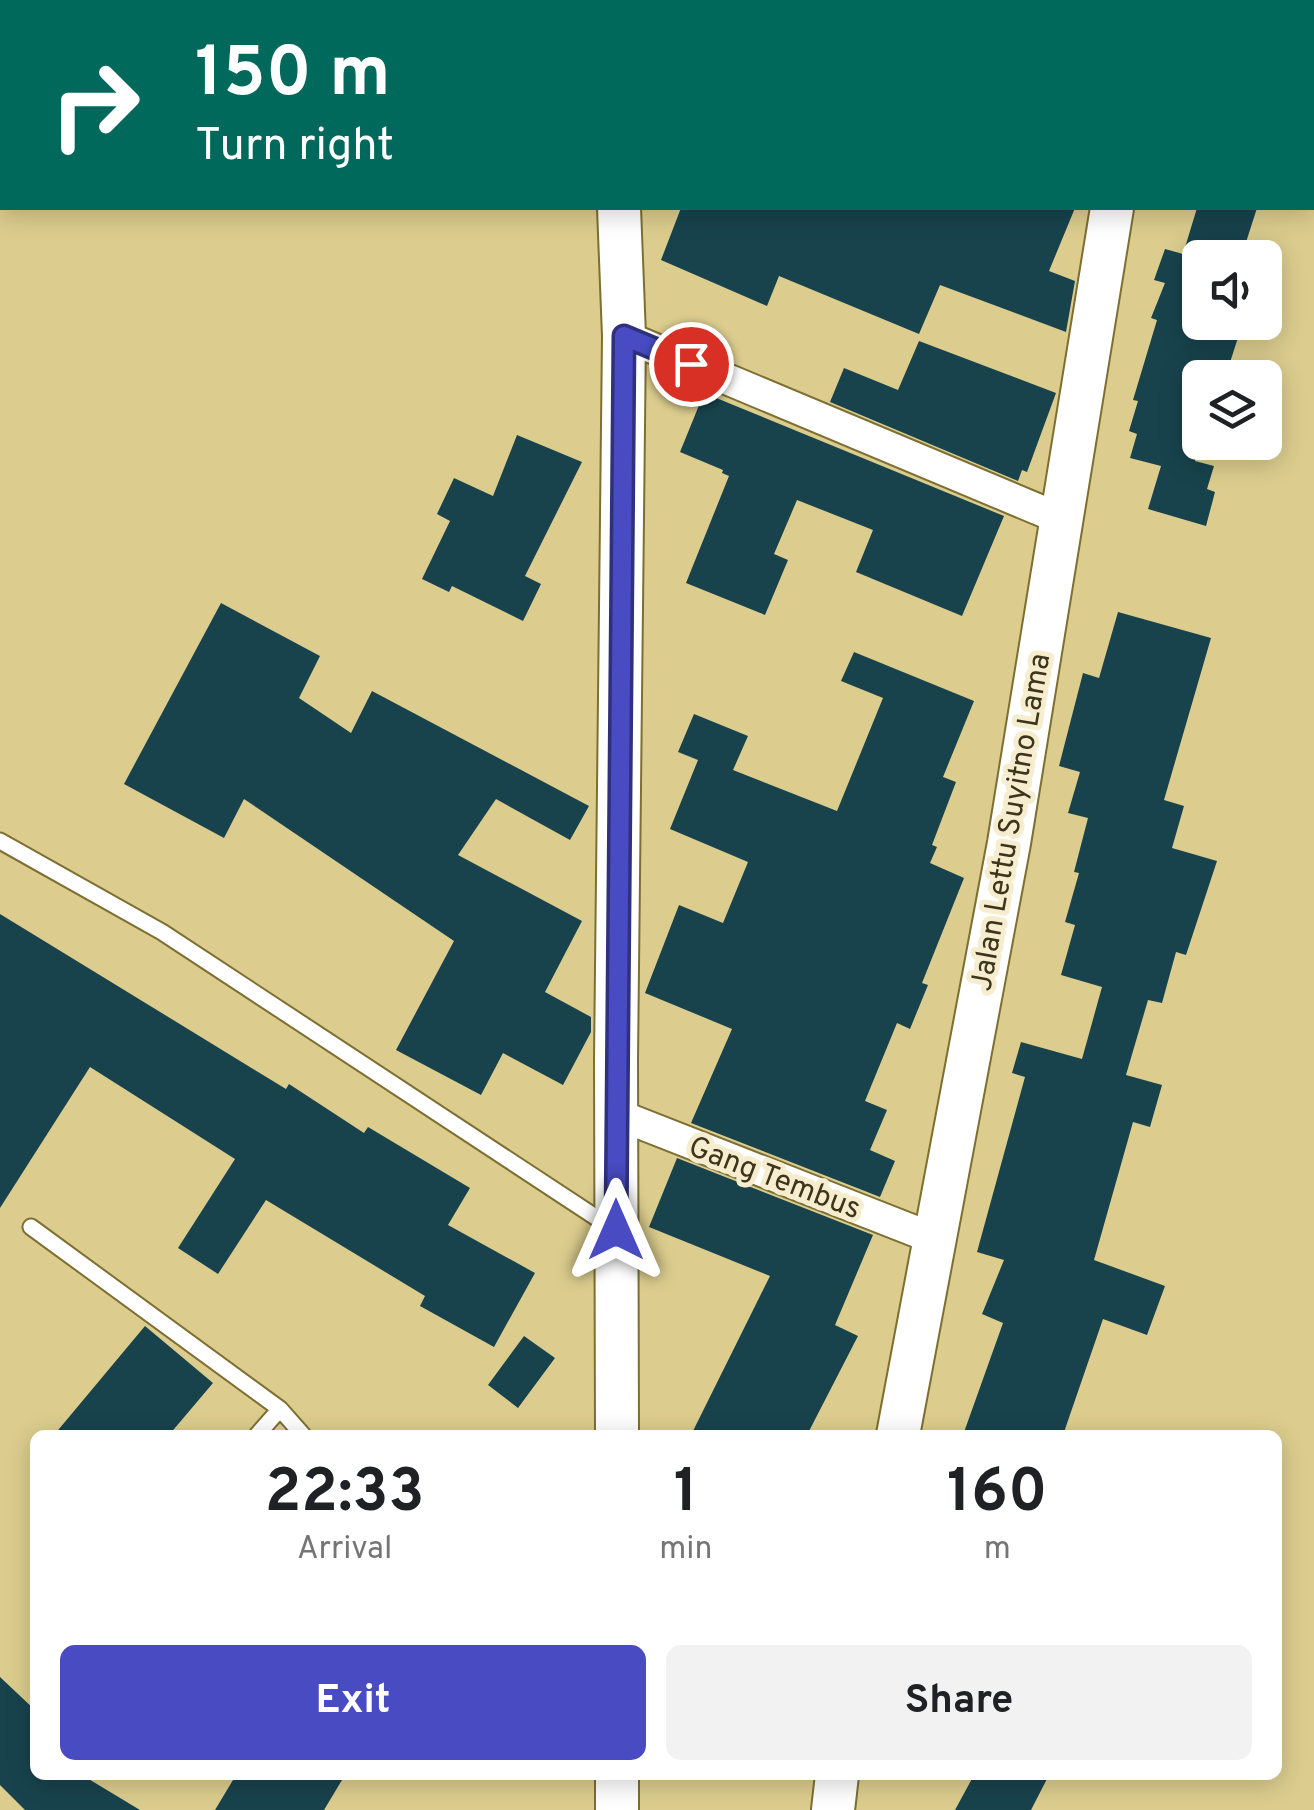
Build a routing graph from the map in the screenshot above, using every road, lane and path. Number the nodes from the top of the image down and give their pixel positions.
1 (619, 210) edge
2 (1112, 210) edge
3 (624, 336) junction
4 (1061, 519) junction
5 (0, 842) edge
6 (616, 1114) junction
7 (31, 1226) dead end
8 (616, 1230) junction
9 (935, 1239) junction
10 (280, 1409) junction
11 (261, 1430) edge
12 (299, 1430) edge
13 (617, 1430) edge
14 (899, 1430) edge
15 (617, 1780) edge
16 (836, 1780) edge
17 (617, 1810) edge
18 (833, 1810) edge

1 - 3 main road
2 - 4 main road, Jalan Lettu Suyitno Lama
3 - 4 street
3 - 6 main road
4 - 9 main road, Jalan Lettu Suyitno Lama
5 - 8 lane
6 - 8 main road
6 - 9 street, Gang Tembus
7 - 10 lane
8 - 13 main road
9 - 14 main road, Jalan Lettu Suyitno Lama
10 - 11 lane
10 - 12 lane
15 - 17 main road
16 - 18 main road

